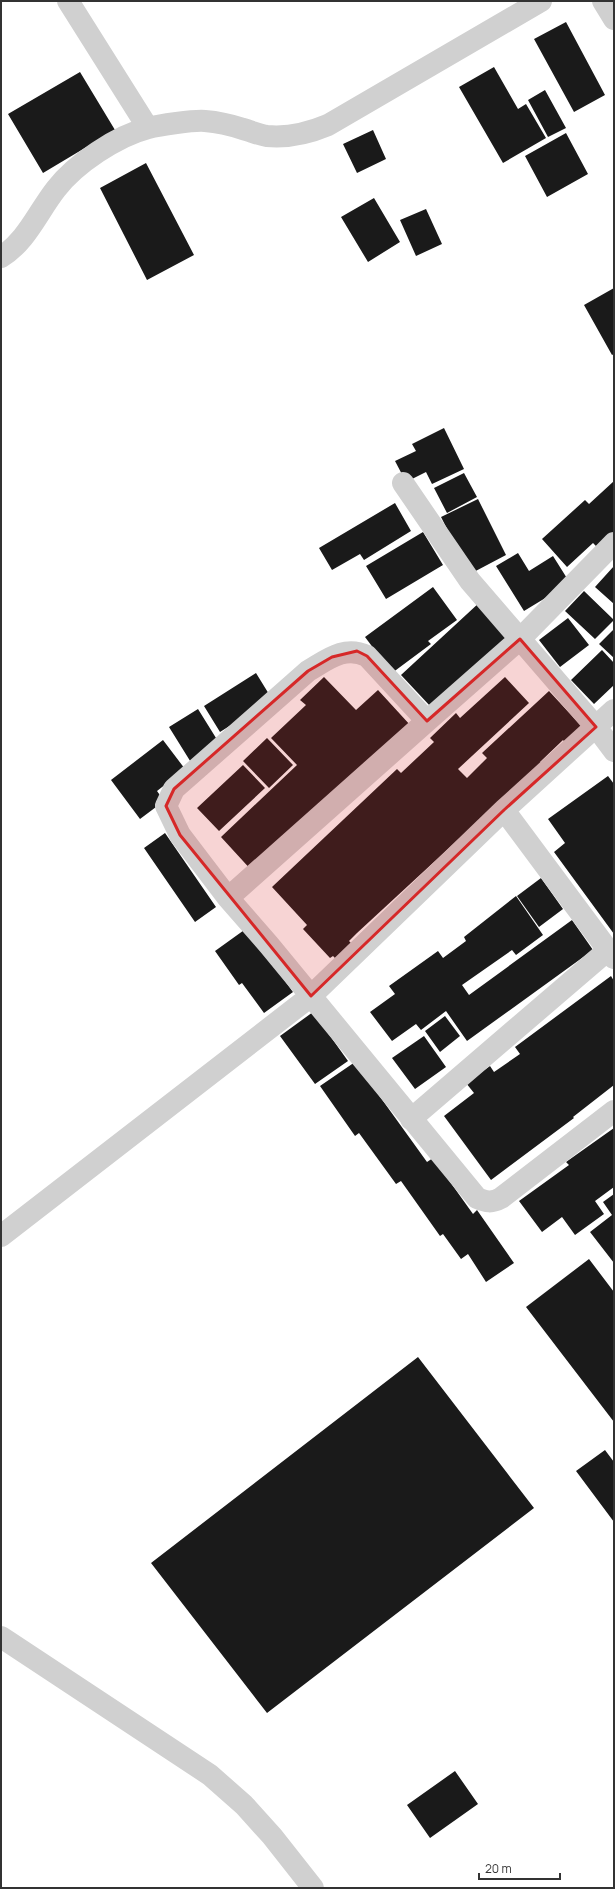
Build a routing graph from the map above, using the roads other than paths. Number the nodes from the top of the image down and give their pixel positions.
1 (68, 1) edge
2 (541, 1) edge
3 (603, 1) edge
4 (614, 19) edge
5 (148, 128) junction
6 (1, 257) edge
7 (403, 483) dead end
8 (614, 543) edge
9 (520, 639) junction
10 (614, 710) edge
11 (427, 721) junction
12 (596, 727) junction
13 (614, 751) edge
14 (504, 810) junction
15 (228, 898) junction
16 (611, 954) edge
17 (311, 996) junction
18 (614, 1111) edge
19 (411, 1119) junction
20 (1, 1236) edge
21 (1, 1636) edge
22 (313, 1888) edge

1 - 5 street
2 - 5 street
3 - 4 street
5 - 6 street
7 - 9 street
8 - 9 street
9 - 11 street
9 - 12 street
10 - 12 street
11 - 15 street
11 - 15 street
12 - 13 street
12 - 14 street
14 - 16 street
14 - 17 street
15 - 17 street
16 - 19 street
17 - 19 street
17 - 20 street
18 - 19 street
21 - 22 street

